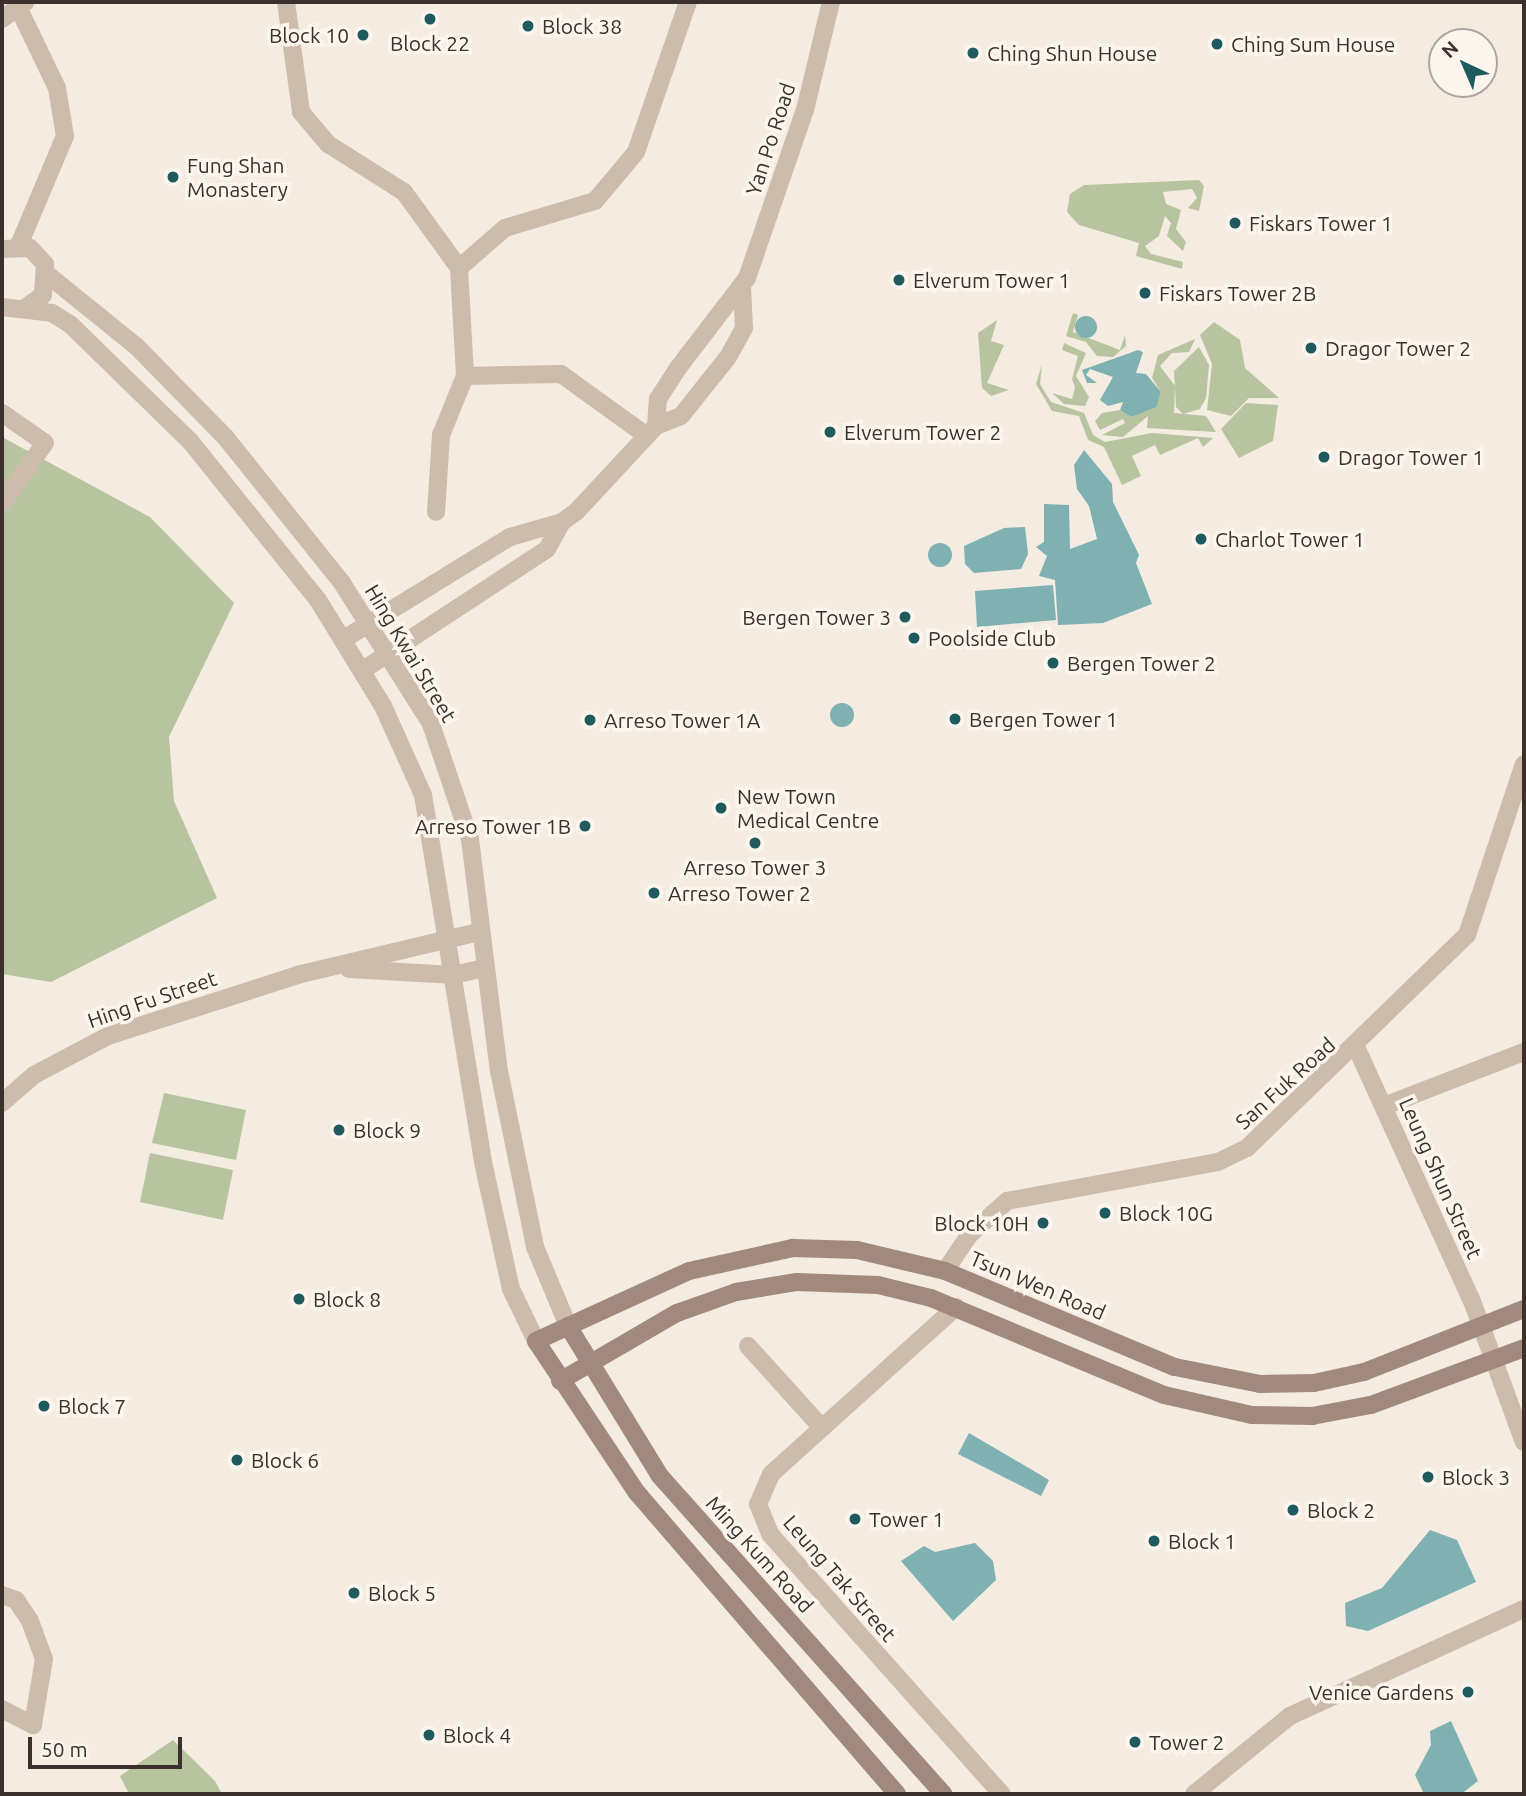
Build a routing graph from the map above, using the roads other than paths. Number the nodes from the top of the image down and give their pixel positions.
1 (286, 2) edge
2 (688, 2) edge
3 (831, 2) edge
4 (23, 6) edge
5 (2, 19) edge
6 (10, 247) edge
7 (459, 268) junction
8 (48, 275) junction
9 (742, 287) junction
10 (9, 309) edge
11 (465, 376) junction
12 (2, 413) edge
13 (651, 431) junction
14 (2, 503) edge
15 (436, 512) dead end
16 (562, 522) junction
17 (369, 623) junction
18 (344, 639) junction
19 (388, 653) junction
20 (363, 670) junction
21 (1524, 764) edge
22 (478, 932) junction
23 (449, 937) junction
24 (332, 968) junction
25 (484, 968) junction
26 (454, 975) junction
27 (1357, 1049) junction
28 (1524, 1052) edge
29 (2, 1103) edge
30 (1384, 1106) junction
31 (945, 1271) junction
32 (956, 1307) junction
33 (1524, 1309) edge
34 (568, 1326) junction
35 (1480, 1327) junction
36 (536, 1341) junction
37 (748, 1346) dead end
38 (1524, 1348) edge
39 (587, 1361) junction
40 (1491, 1361) junction
41 (560, 1381) junction
42 (822, 1428) junction
43 (1524, 1442) edge
44 (2, 1595) edge
45 (1524, 1609) edge
46 (2, 1709) edge
47 (897, 1794) edge
48 (943, 1794) edge
49 (1002, 1794) edge
50 (1194, 1794) edge

1 - 7 street
2 - 7 street
3 - 9 street, Yan Po Road
4 - 5 street, Hing Kwai Street
4 - 6 street, Hing Kwai Street
6 - 8 street, Hing Kwai Street
7 - 11 street
8 - 10 street
8 - 17 street, Hing Kwai Street
9 - 13 street, Yan Po Road
9 - 13 street, Yan Po Road
10 - 18 street
11 - 13 street
11 - 15 street
12 - 14 street
13 - 16 street, Yan Po Road
16 - 17 street, Yan Po Road
16 - 19 street, Yan Po Road
17 - 18 street, Yan Po Road
17 - 19 street, Hing Kwai Street
18 - 20 street
19 - 20 street, Yan Po Road
19 - 22 street, Hing Kwai Street
20 - 23 street
21 - 27 street, San Fuk Road
22 - 23 street, Hing Fu Street
22 - 25 street, Hing Kwai Street
23 - 24 street, Hing Fu Street
23 - 26 street
24 - 26 street, Hing Fu Street
24 - 29 street, Hing Fu Street
25 - 26 street, Hing Fu Street
25 - 34 street, Hing Kwai Street
26 - 36 street
27 - 30 street, Leung Shun Street
27 - 31 street, San Fuk Road
28 - 30 street
30 - 35 street, Leung Shun Street
31 - 34 main road, Tsun Wen Road
31 - 35 main road, Tsun Wen Road
32 - 39 main road
32 - 40 main road
32 - 42 street, Leung Tak Street
33 - 35 main road, Tsun Wen Road
34 - 36 main road, Tsun Wen Road
34 - 39 main road, Ming Kum Road
35 - 40 street, Leung Shun Street
36 - 41 main road
37 - 42 street
38 - 40 main road
39 - 41 main road
39 - 48 main road, Ming Kum Road
40 - 43 street, Leung Shun Street
41 - 47 main road
42 - 49 street, Leung Tak Street
44 - 46 street
45 - 50 street

